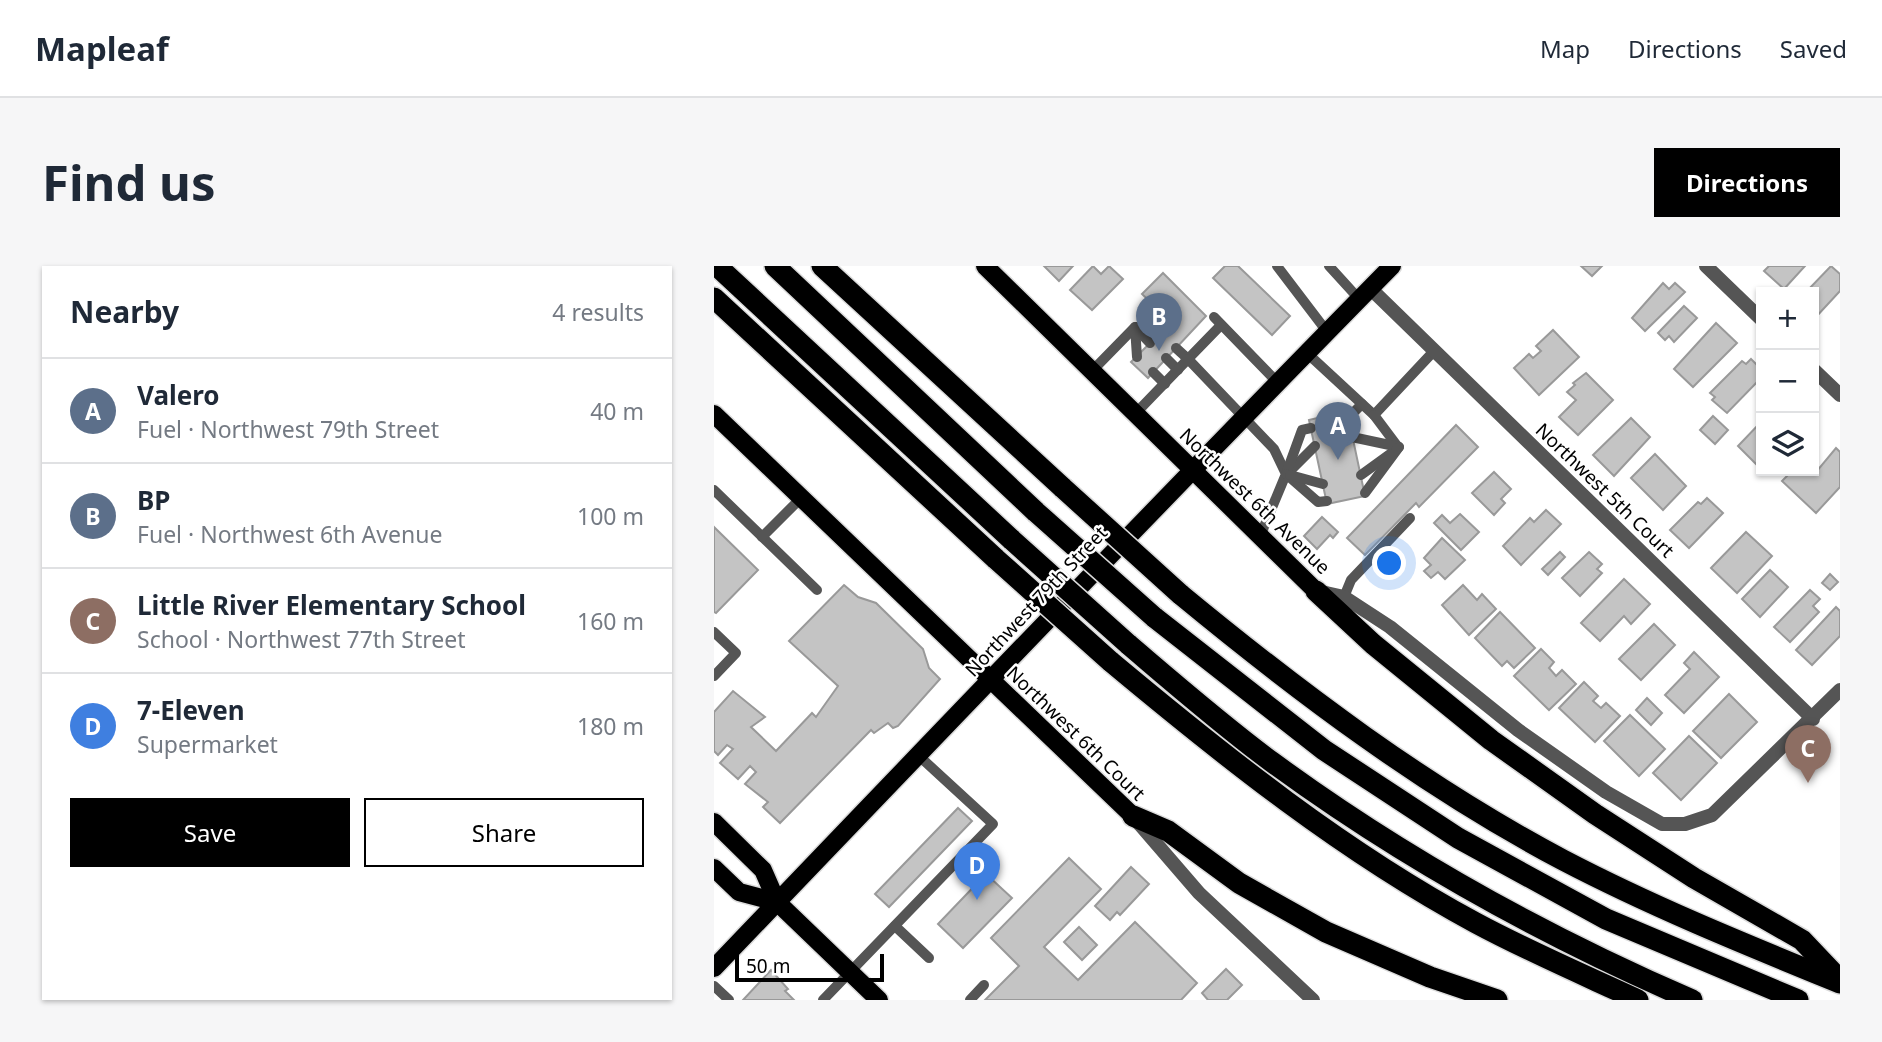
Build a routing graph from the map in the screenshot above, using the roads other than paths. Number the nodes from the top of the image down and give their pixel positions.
1 (717, 266) edge
2 (775, 266) edge
3 (822, 266) edge
4 (985, 266) edge
5 (1276, 266) edge
6 (1329, 266) edge
7 (1392, 266) edge
8 (1706, 266) edge
9 (1365, 294) junction
10 (714, 298) edge
11 (1756, 314) edge
12 (1135, 327) junction
13 (1161, 332) dead end
14 (1328, 333) junction
15 (1150, 343) dead end
16 (1176, 348) dead end
17 (1434, 351) junction
18 (1308, 354) junction
19 (1137, 357) dead end
20 (1167, 358) dead end
21 (1188, 359) junction
22 (1178, 370) junction
23 (1092, 371) junction
24 (1153, 372) dead end
25 (1819, 375) edge
26 (1165, 384) junction
27 (1279, 384) junction
28 (1840, 395) edge
29 (1362, 404) junction
30 (714, 414) edge
31 (1135, 414) junction
32 (1374, 415) junction
33 (1348, 418) dead end
34 (1244, 420) junction
35 (1311, 428) dead end
36 (1352, 437) dead end
37 (1315, 446) dead end
38 (1399, 447) junction
39 (1193, 469) junction
40 (1286, 474) junction
41 (1361, 475) dead end
42 (1323, 484) dead end
43 (714, 489) edge
44 (1365, 493) dead end
45 (801, 498) junction
46 (1327, 501) dead end
47 (1410, 519) dead end
48 (1261, 534) junction
49 (762, 537) junction
50 (817, 590) dead end
51 (1316, 591) junction
52 (1344, 597) junction
53 (714, 632) edge
54 (714, 676) edge
55 (991, 680) junction
56 (1840, 690) edge
57 (1813, 719) junction
58 (919, 756) junction
59 (1133, 816) junction
60 (714, 822) edge
61 (714, 868) edge
62 (777, 902) junction
63 (895, 926) junction
64 (929, 958) dead end
65 (714, 968) edge
66 (850, 972) junction
67 (1840, 982) edge
68 (984, 985) dead end
69 (714, 986) edge
70 (729, 1000) edge
71 (823, 1000) edge
72 (879, 1000) edge
73 (970, 1000) edge
74 (1313, 1000) edge
75 (1497, 1000) edge
76 (1638, 1000) edge
77 (1692, 1000) edge
78 (1798, 1000) edge

1 - 77 highway, bridge
2 - 78 highway, bridge
3 - 67 highway, bridge
4 - 23 main road, Northwest 6th Avenue
5 - 14 lane
6 - 9 lane
7 - 9 main road, Northwest 79th Street
8 - 11 street
9 - 14 main road, Northwest 79th Street
9 - 17 street, Northwest 5th Court
10 - 76 highway, bridge
12 - 13 lane
12 - 15 lane
12 - 19 lane
12 - 23 lane
14 - 18 main road, Northwest 79th Street
16 - 21 lane
17 - 32 lane
17 - 57 street, Northwest 5th Court
18 - 27 main road, Northwest 79th Street
18 - 29 lane
20 - 22 lane
21 - 22 lane
21 - 27 lane
21 - 34 lane
22 - 26 lane
23 - 31 main road, Northwest 6th Avenue
24 - 26 lane
25 - 28 street
26 - 31 lane
27 - 34 main road, Northwest 79th Street
29 - 32 lane
29 - 33 lane
30 - 45 main road, Northwest 6th Court
31 - 39 main road, Northwest 6th Avenue
32 - 38 lane
34 - 39 main road, Northwest 79th Street
34 - 40 lane
35 - 40 lane
36 - 38 lane
37 - 40 lane
38 - 41 lane
38 - 44 lane
39 - 48 main road, Northwest 6th Avenue
39 - 55 main road, Northwest 79th Street
40 - 42 lane
40 - 46 lane
40 - 48 lane
43 - 49 lane
45 - 49 lane
45 - 55 main road, Northwest 6th Court
47 - 52 lane
48 - 51 main road, Northwest 6th Avenue
49 - 50 lane
51 - 52 street, Northwest 6th Avenue
51 - 67 highway
52 - 57 street, Northwest 6th Avenue
53 - 54 lane
55 - 58 main road, Northwest 79th Street
55 - 59 main road, Northwest 6th Court
56 - 57 street
58 - 62 main road, Northwest 79th Street
58 - 63 lane
59 - 74 street, Northwest 6th Court
59 - 75 highway
60 - 62 main road
61 - 62 main road
62 - 65 main road, Northwest 79th Street
62 - 66 main road
63 - 64 lane
63 - 66 lane
66 - 71 lane
66 - 72 main road
68 - 73 lane
69 - 70 lane

